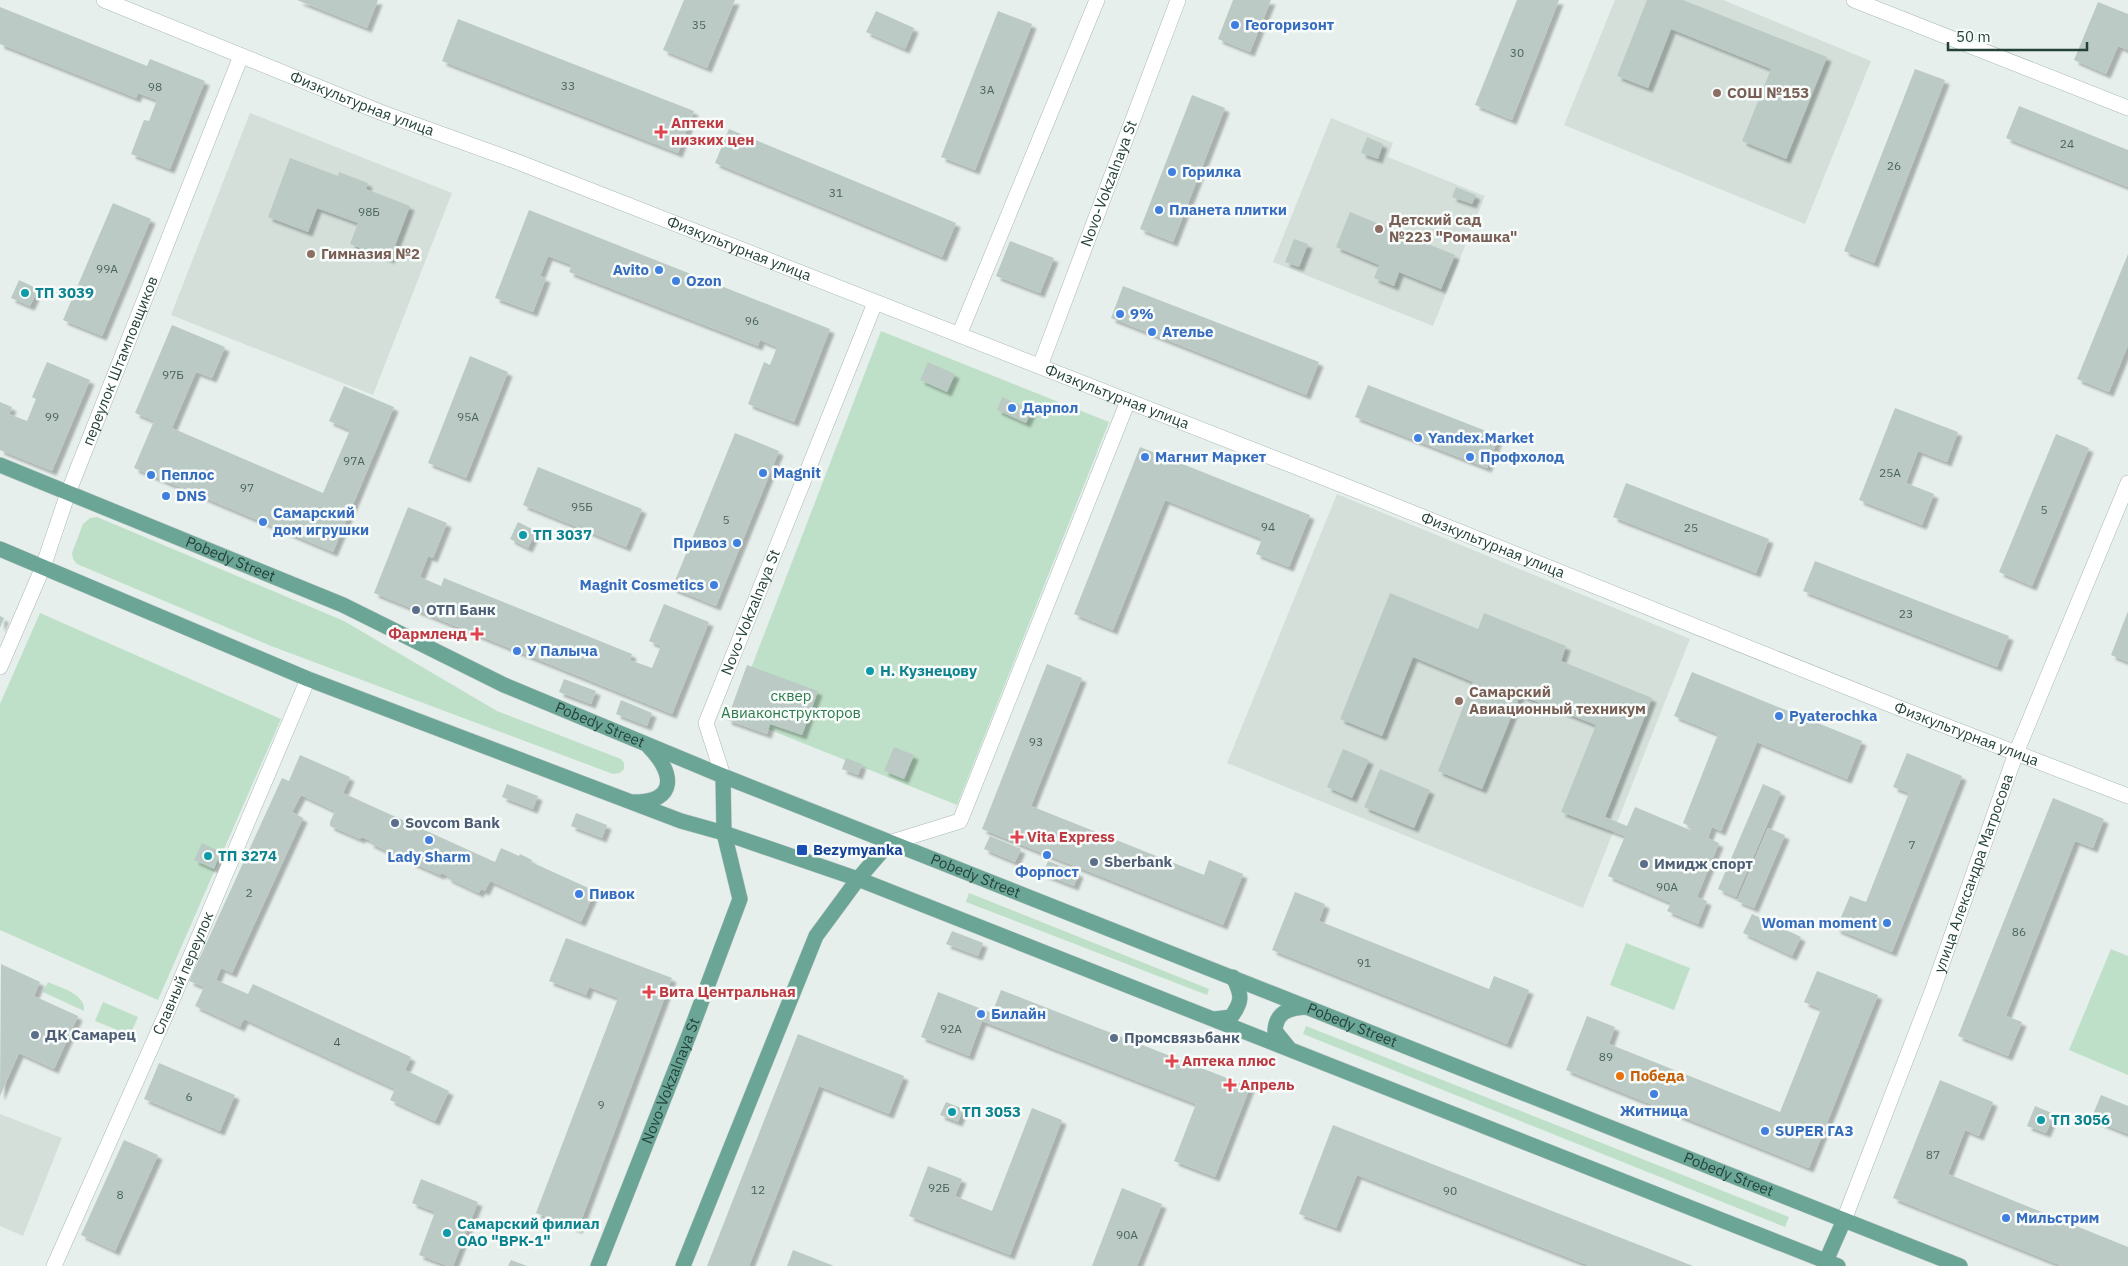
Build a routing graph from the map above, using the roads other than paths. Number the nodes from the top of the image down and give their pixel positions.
1 (104, 0) edge
2 (1097, 0) edge
3 (1178, 0) edge
4 (1854, 0) edge
5 (241, 56) junction
6 (2128, 108) edge
7 (875, 303) junction
8 (959, 335) junction
9 (1040, 366) junction
10 (1128, 401) junction
11 (0, 465) edge
12 (2128, 483) edge
13 (68, 493) junction
14 (0, 550) edge
15 (43, 567) junction
16 (0, 667) edge
17 (308, 679) junction
18 (647, 745) junction
19 (2016, 753) junction
20 (723, 776) junction
21 (2128, 796) edge
22 (630, 802) junction
23 (724, 833) junction
24 (889, 843) junction
25 (858, 879) junction
26 (1233, 977) junction
27 (1306, 1007) junction
28 (1215, 1019) junction
29 (1291, 1050) junction
30 (1844, 1220) junction
31 (1830, 1264) edge
32 (54, 1266) edge
33 (598, 1266) edge
34 (683, 1266) edge
35 (1960, 1266) edge

1 - 5 street, Физкультурная улица
2 - 8 street
3 - 9 street, Novo-Vokzalnaya St
4 - 6 street
5 - 7 street, Физкультурная улица
5 - 13 street, переулок Штамповщиков
7 - 8 street, Физкультурная улица
7 - 20 street, Novo-Vokzalnaya St
8 - 9 street, Физкультурная улица
9 - 10 street, Физкультурная улица
10 - 19 street, Физкультурная улица
10 - 24 street
11 - 13 main road, Pobedy Street
12 - 19 street, улица Александра Матросова
13 - 15 street, переулок Штамповщиков
13 - 18 main road, Pobedy Street
14 - 15 main road
15 - 16 street, переулок Штамповщиков
15 - 17 main road
17 - 22 main road
17 - 32 street, Славный переулок
18 - 20 main road, Pobedy Street
18 - 22 main road
19 - 21 street, Физкультурная улица
19 - 30 street, улица Александра Матросова
20 - 23 main road, Novo-Vokzalnaya St
20 - 24 main road, Pobedy Street
22 - 23 main road
23 - 25 main road
23 - 33 main road, Novo-Vokzalnaya St
24 - 25 main road
24 - 26 main road, Pobedy Street
25 - 28 main road
25 - 34 main road
26 - 27 main road, Pobedy Street
26 - 28 main road
27 - 29 main road
27 - 30 main road, Pobedy Street
28 - 29 main road
29 - 31 main road
30 - 31 main road, улица Александра Матросова
30 - 35 main road, Pobedy Street

